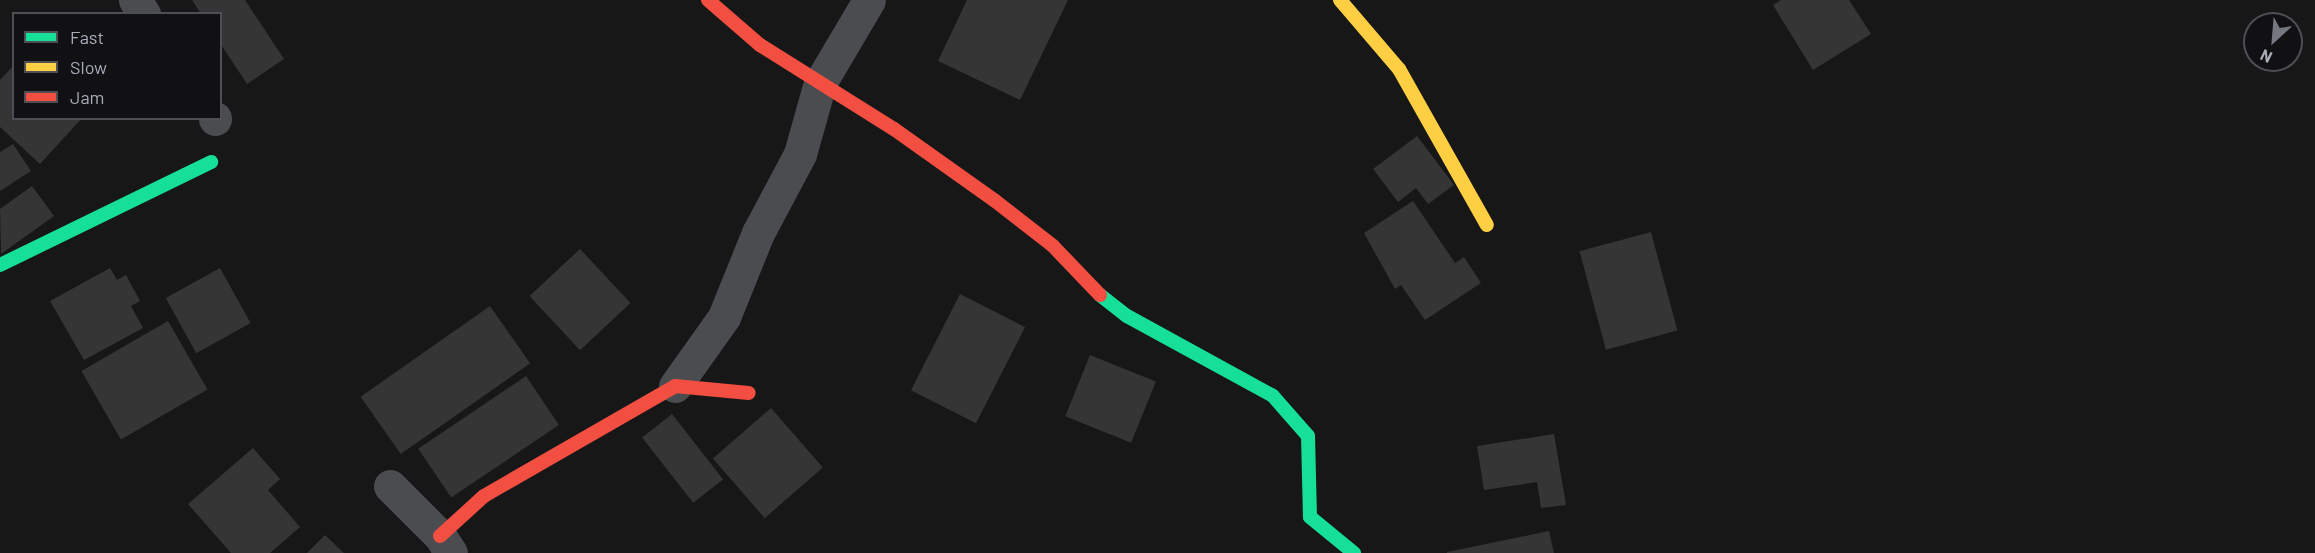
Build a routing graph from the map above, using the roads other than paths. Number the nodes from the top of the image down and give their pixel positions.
1 (708, 0) edge
2 (869, 0) edge
3 (1340, 0) edge
4 (820, 83) junction
5 (211, 162) dead end
6 (1487, 225) dead end
7 (0, 265) edge
8 (675, 386) junction
9 (749, 393) dead end
10 (390, 486) dead end
11 (445, 544) edge
12 (1354, 553) edge

1 - 4 street
2 - 4 street
3 - 6 street
4 - 8 street
4 - 12 street
5 - 7 street
8 - 9 street
8 - 11 street
10 - 11 street

